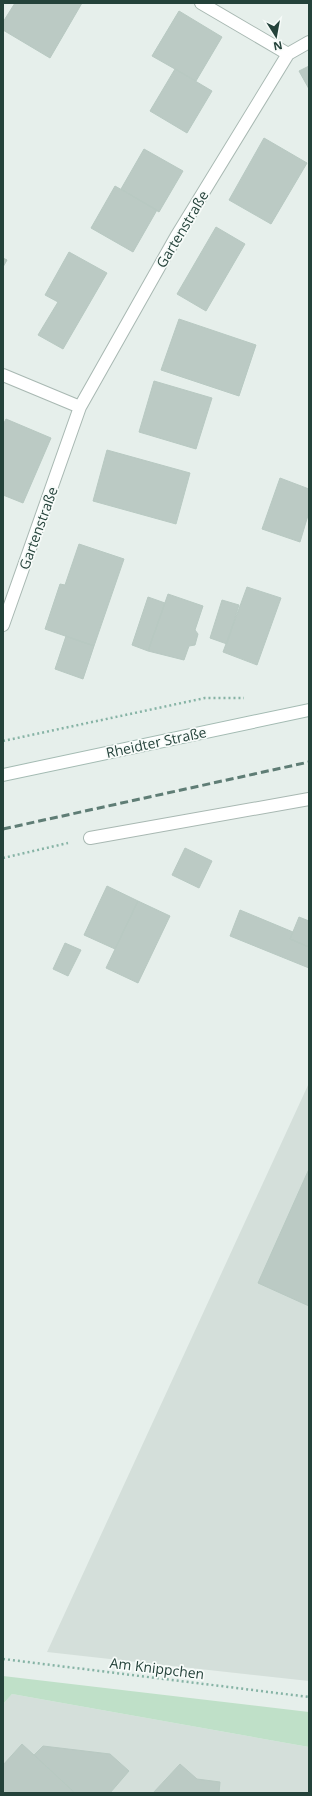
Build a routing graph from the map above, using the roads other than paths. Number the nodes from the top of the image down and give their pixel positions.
1 (201, 3) edge
2 (309, 42) edge
3 (288, 54) junction
4 (3, 375) edge
5 (80, 407) junction
6 (3, 625) edge
7 (309, 710) edge
8 (3, 775) edge
9 (309, 800) edge
10 (90, 838) road end

1 - 3 street
2 - 3 street, Gartenstraße
3 - 5 street, Gartenstraße
4 - 5 street
5 - 6 street, Gartenstraße
7 - 8 street, Rheidter Straße
9 - 10 street

